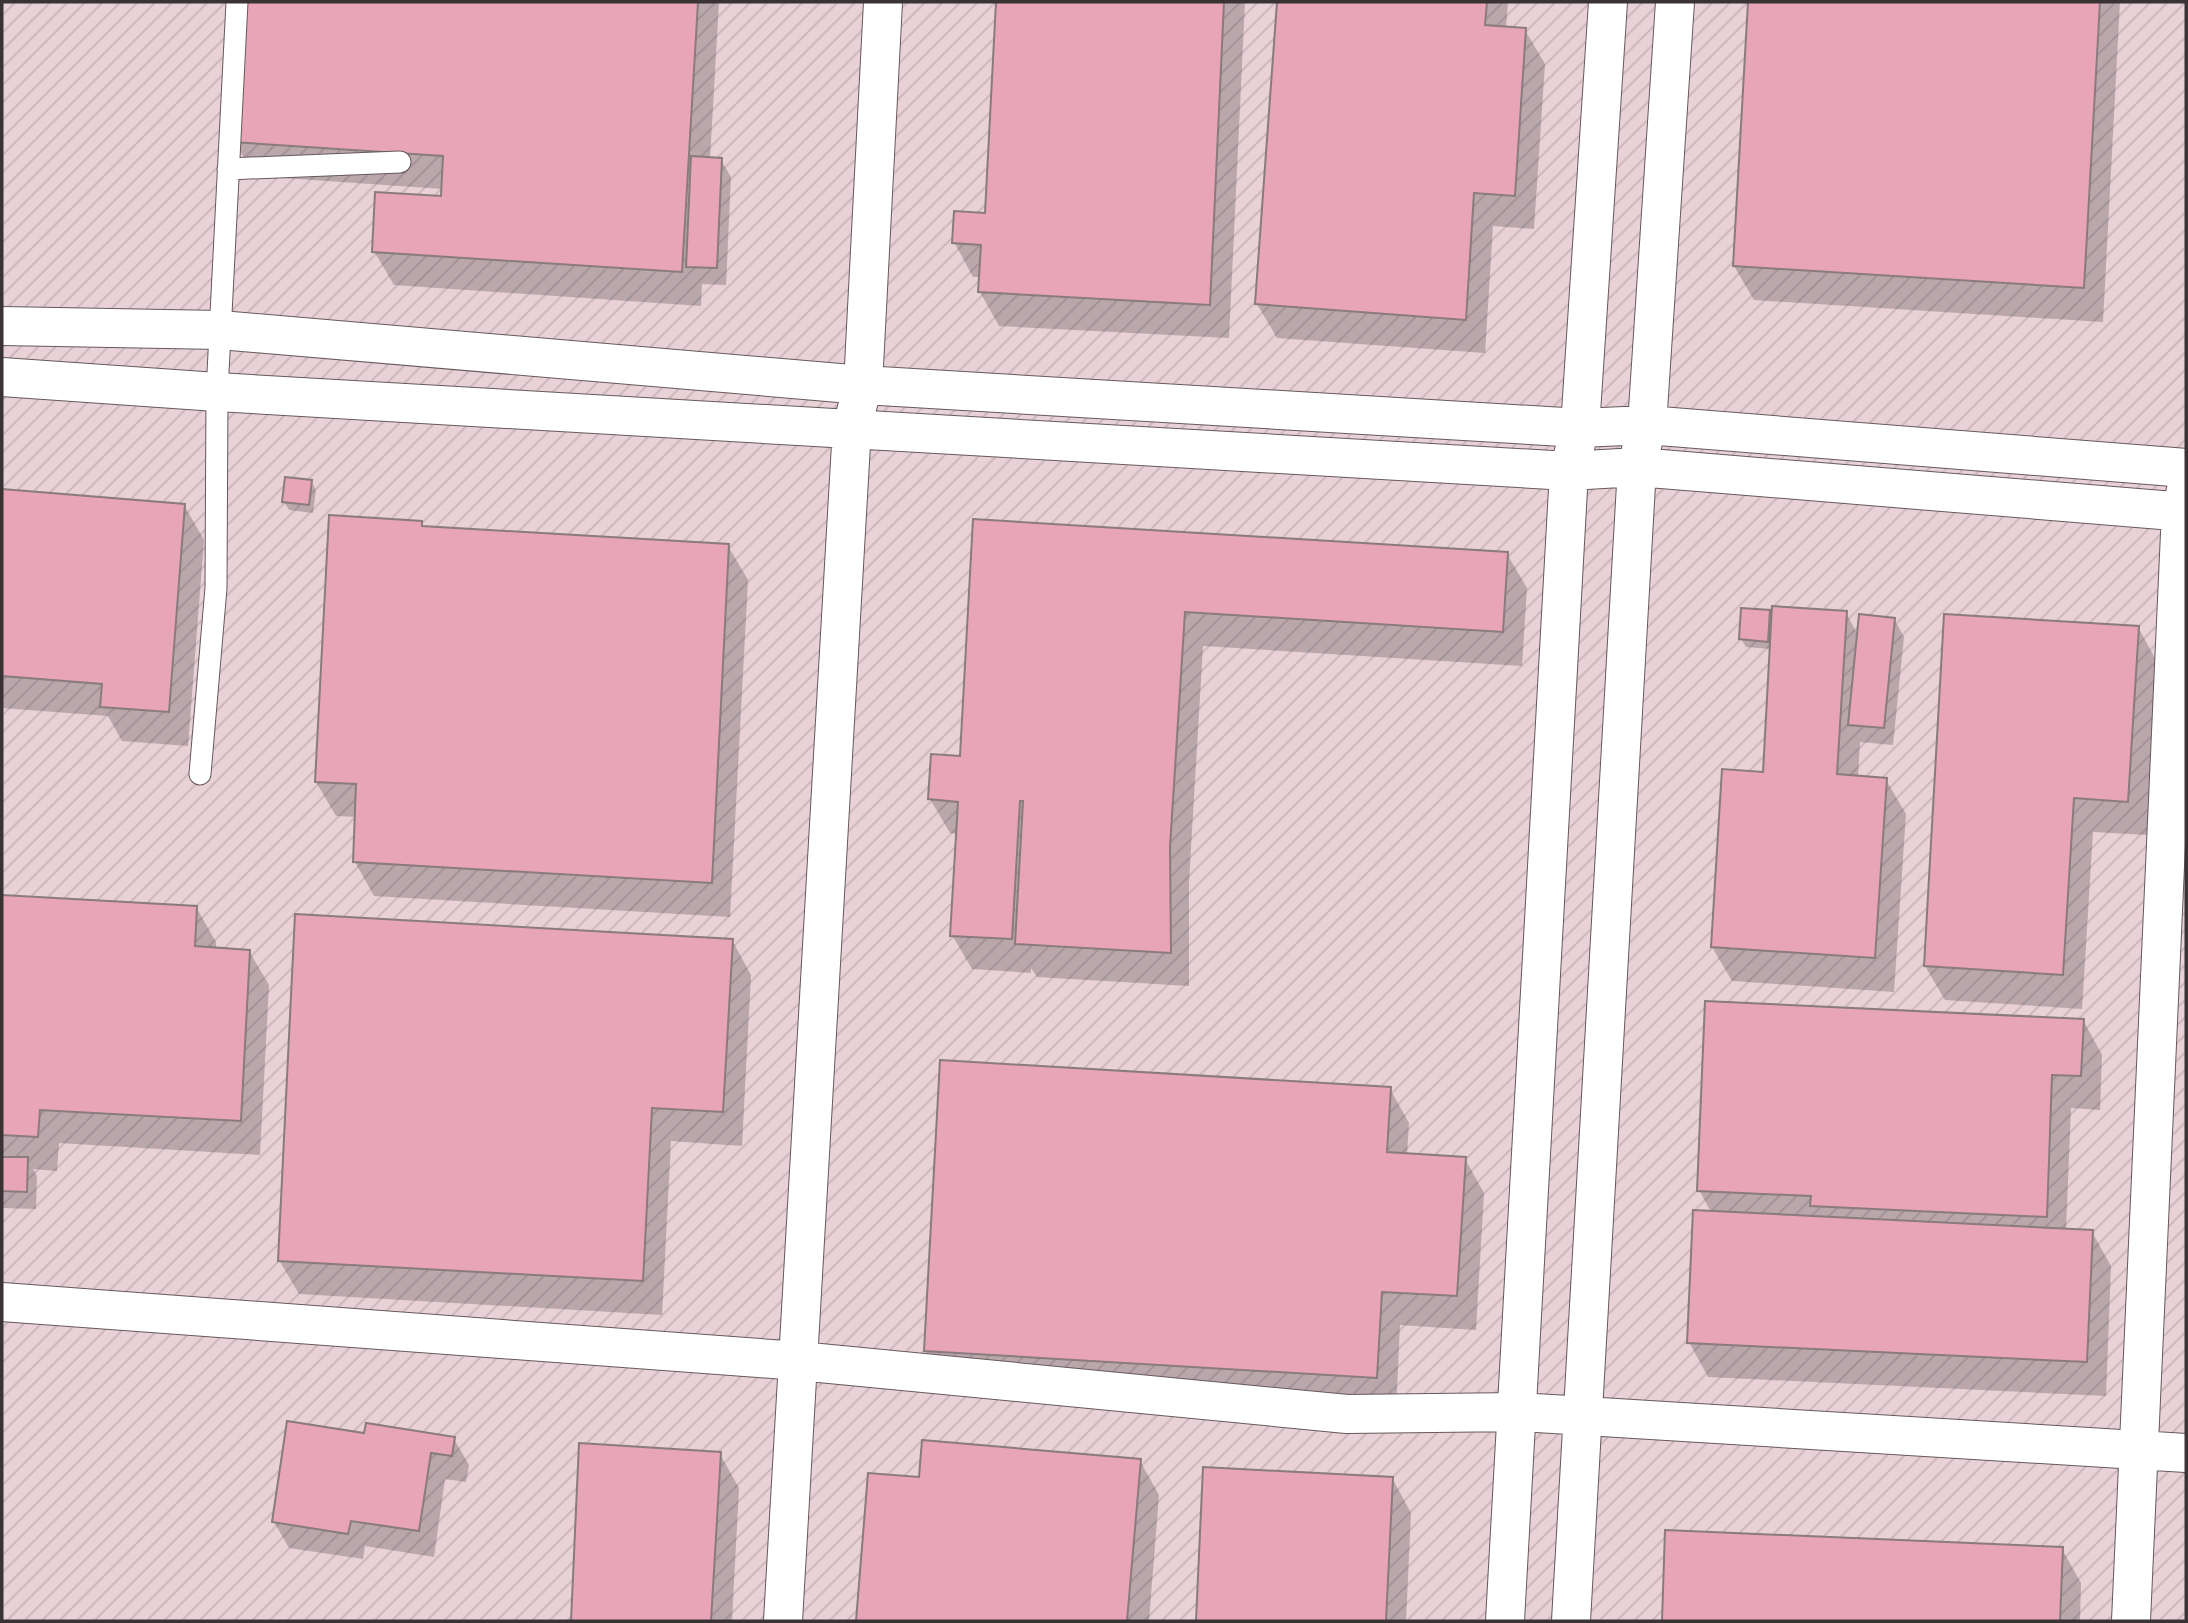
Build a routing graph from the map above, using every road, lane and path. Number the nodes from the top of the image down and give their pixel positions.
1 (237, 2) edge
2 (883, 2) edge
3 (1608, 2) edge
4 (1675, 2) edge
5 (400, 162) dead end
6 (228, 169) junction
7 (2, 326) edge
8 (220, 330) junction
9 (2, 377) edge
10 (863, 385) junction
11 (217, 393) junction
12 (1647, 425) junction
13 (852, 427) junction
14 (1580, 428) junction
15 (1637, 467) junction
16 (2186, 468) edge
17 (1569, 471) junction
18 (2184, 504) edge
19 (200, 774) dead end
20 (2, 1302) edge
21 (799, 1361) junction
22 (1518, 1412) junction
23 (1584, 1418) junction
24 (2136, 1450) junction
25 (2186, 1453) edge
26 (783, 1621) edge
27 (1506, 1621) edge
28 (1571, 1621) edge
29 (2131, 1621) edge

1 - 6 lane
2 - 10 street
3 - 14 street
4 - 12 street
5 - 6 lane
6 - 8 lane
7 - 8 street
8 - 10 street
8 - 11 lane
9 - 11 street
10 - 13 street
10 - 14 street
11 - 13 street
11 - 19 lane
12 - 14 street
12 - 15 street
12 - 16 street
13 - 17 street
13 - 21 street
14 - 17 street
15 - 17 street
15 - 18 street
15 - 23 street
17 - 22 street
18 - 24 street
20 - 21 street
21 - 22 street
21 - 26 street
22 - 23 street
22 - 27 street
23 - 24 street
23 - 28 street
24 - 25 street
24 - 29 street

